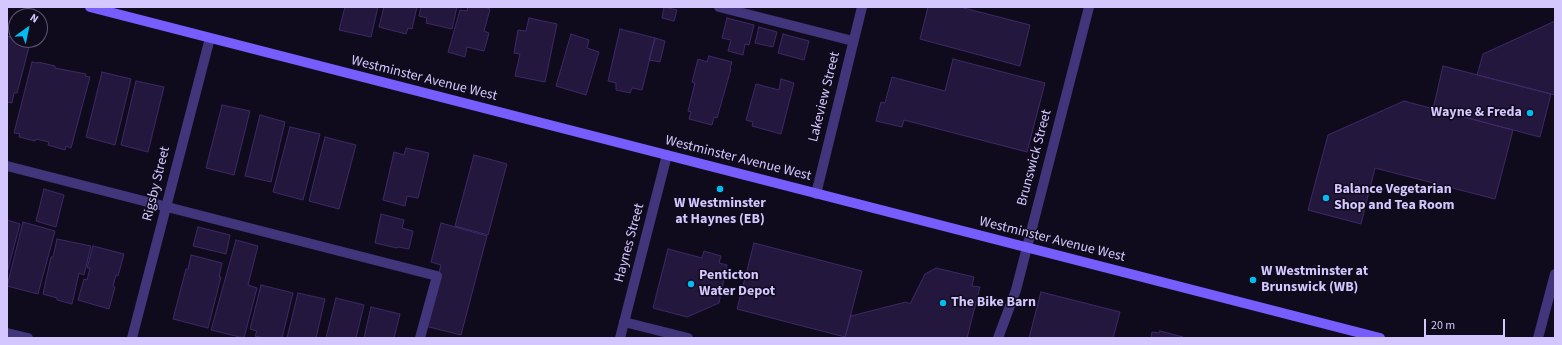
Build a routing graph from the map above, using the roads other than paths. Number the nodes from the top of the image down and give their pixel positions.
1 (90, 7) edge
2 (719, 7) edge
3 (862, 7) edge
4 (1089, 7) edge
5 (210, 38) junction
6 (853, 41) junction
7 (667, 155) junction
8 (7, 166) edge
9 (816, 194) junction
10 (166, 207) junction
11 (1026, 248) junction
12 (1555, 274) edge
13 (624, 322) junction
14 (7, 333) edge
15 (28, 338) edge
16 (132, 338) edge
17 (420, 338) edge
18 (620, 338) edge
19 (688, 338) edge
20 (998, 338) edge
21 (1380, 338) edge
22 (1538, 338) edge

1 - 5 main road, Westminster Avenue West
2 - 6 street
3 - 6 street, Lakeview Street
4 - 11 street, Brunswick Street
5 - 7 main road, Westminster Avenue West
5 - 10 street, Rigsby Street
6 - 9 street, Lakeview Street
7 - 9 main road, Westminster Avenue West
7 - 13 street, Haynes Street
8 - 10 street
9 - 11 main road, Westminster Avenue West
10 - 16 street, Rigsby Street
10 - 17 street
11 - 20 street, Brunswick Street
11 - 21 main road, Westminster Avenue West
12 - 22 street
13 - 18 street, Haynes Street
13 - 19 street
14 - 15 street

